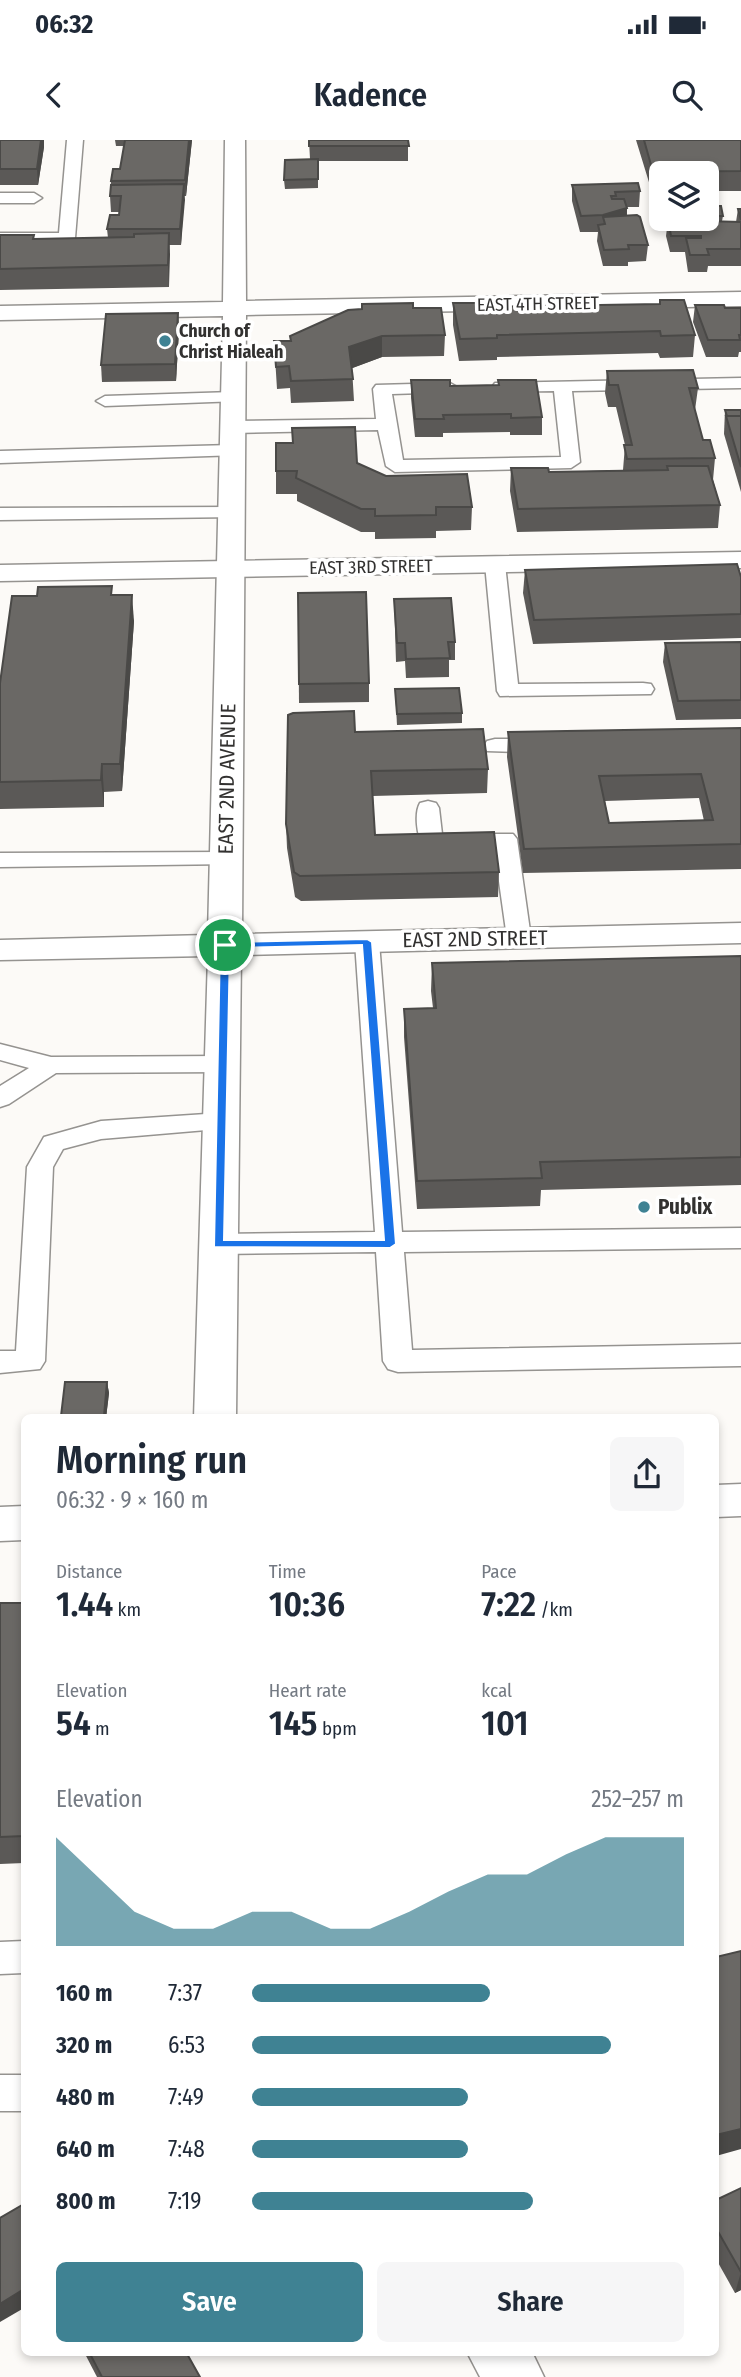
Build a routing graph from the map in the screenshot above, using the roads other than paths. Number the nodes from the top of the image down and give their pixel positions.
1 (75, 140) edge
2 (235, 140) edge
3 (0, 198) edge
4 (34, 198) dead end
5 (0, 238) edge
6 (741, 299) edge
7 (235, 310) junction
8 (0, 313) edge
9 (741, 383) edge
10 (562, 386) junction
11 (233, 397) junction
12 (106, 401) dead end
13 (386, 424) junction
14 (232, 439) junction
15 (0, 457) edge
16 (231, 513) junction
17 (0, 514) edge
18 (741, 560) edge
19 (495, 564) junction
20 (230, 570) junction
21 (0, 573) edge
22 (643, 689) dead end
23 (563, 745) edge
24 (495, 746) dead end
25 (428, 808) dead end
26 (226, 859) junction
27 (0, 860) edge
28 (741, 933) edge
29 (519, 938) junction
30 (367, 942) junction
31 (225, 945) junction
32 (0, 950) edge
33 (0, 1052) edge
34 (222, 1063) junction
35 (51, 1065) junction
36 (0, 1098) edge
37 (221, 1122) junction
38 (741, 1238) edge
39 (218, 1244) junction
40 (390, 1244) junction
41 (741, 1355) edge
42 (0, 1362) edge
43 (215, 1414) edge
44 (741, 1500) edge
45 (719, 1501) edge
46 (21, 1523) edge
47 (0, 1524) edge
48 (21, 1957) edge
49 (0, 1958) edge
50 (21, 2092) edge
51 (0, 2093) edge
52 (498, 2356) edge
53 (516, 2377) edge

1 - 5 lane
2 - 7 street, EAST 2ND AVENUE
3 - 4 lane
6 - 7 street, EAST 4TH STREET
7 - 8 street, EAST 4TH STREET
7 - 11 street, EAST 2ND AVENUE
9 - 10 lane
10 - 13 lane
10 - 13 lane
11 - 12 lane
11 - 14 street, EAST 2ND AVENUE
13 - 14 lane
14 - 15 lane
14 - 16 street, EAST 2ND AVENUE
16 - 17 lane
16 - 20 street, EAST 2ND AVENUE
18 - 19 street, EAST 3RD STREET
19 - 20 street, EAST 3RD STREET
19 - 22 lane
20 - 21 street, EAST 3RD STREET
20 - 26 street, EAST 2ND AVENUE
23 - 24 lane
25 - 29 lane
26 - 27 lane
26 - 31 street, EAST 2ND AVENUE
28 - 29 street, EAST 2ND STREET
29 - 30 street, EAST 2ND STREET
30 - 31 street, EAST 2ND STREET
30 - 40 lane
31 - 32 street, EAST 2ND STREET
31 - 34 street, EAST 2ND AVENUE
33 - 35 lane
34 - 35 lane
34 - 37 street, EAST 2ND AVENUE
35 - 36 lane
37 - 39 street, EAST 2ND AVENUE
37 - 42 lane
38 - 40 lane
39 - 40 lane
39 - 43 street, EAST 2ND AVENUE
40 - 41 lane
44 - 45 street
46 - 47 street
48 - 49 lane
50 - 51 lane
52 - 53 street

